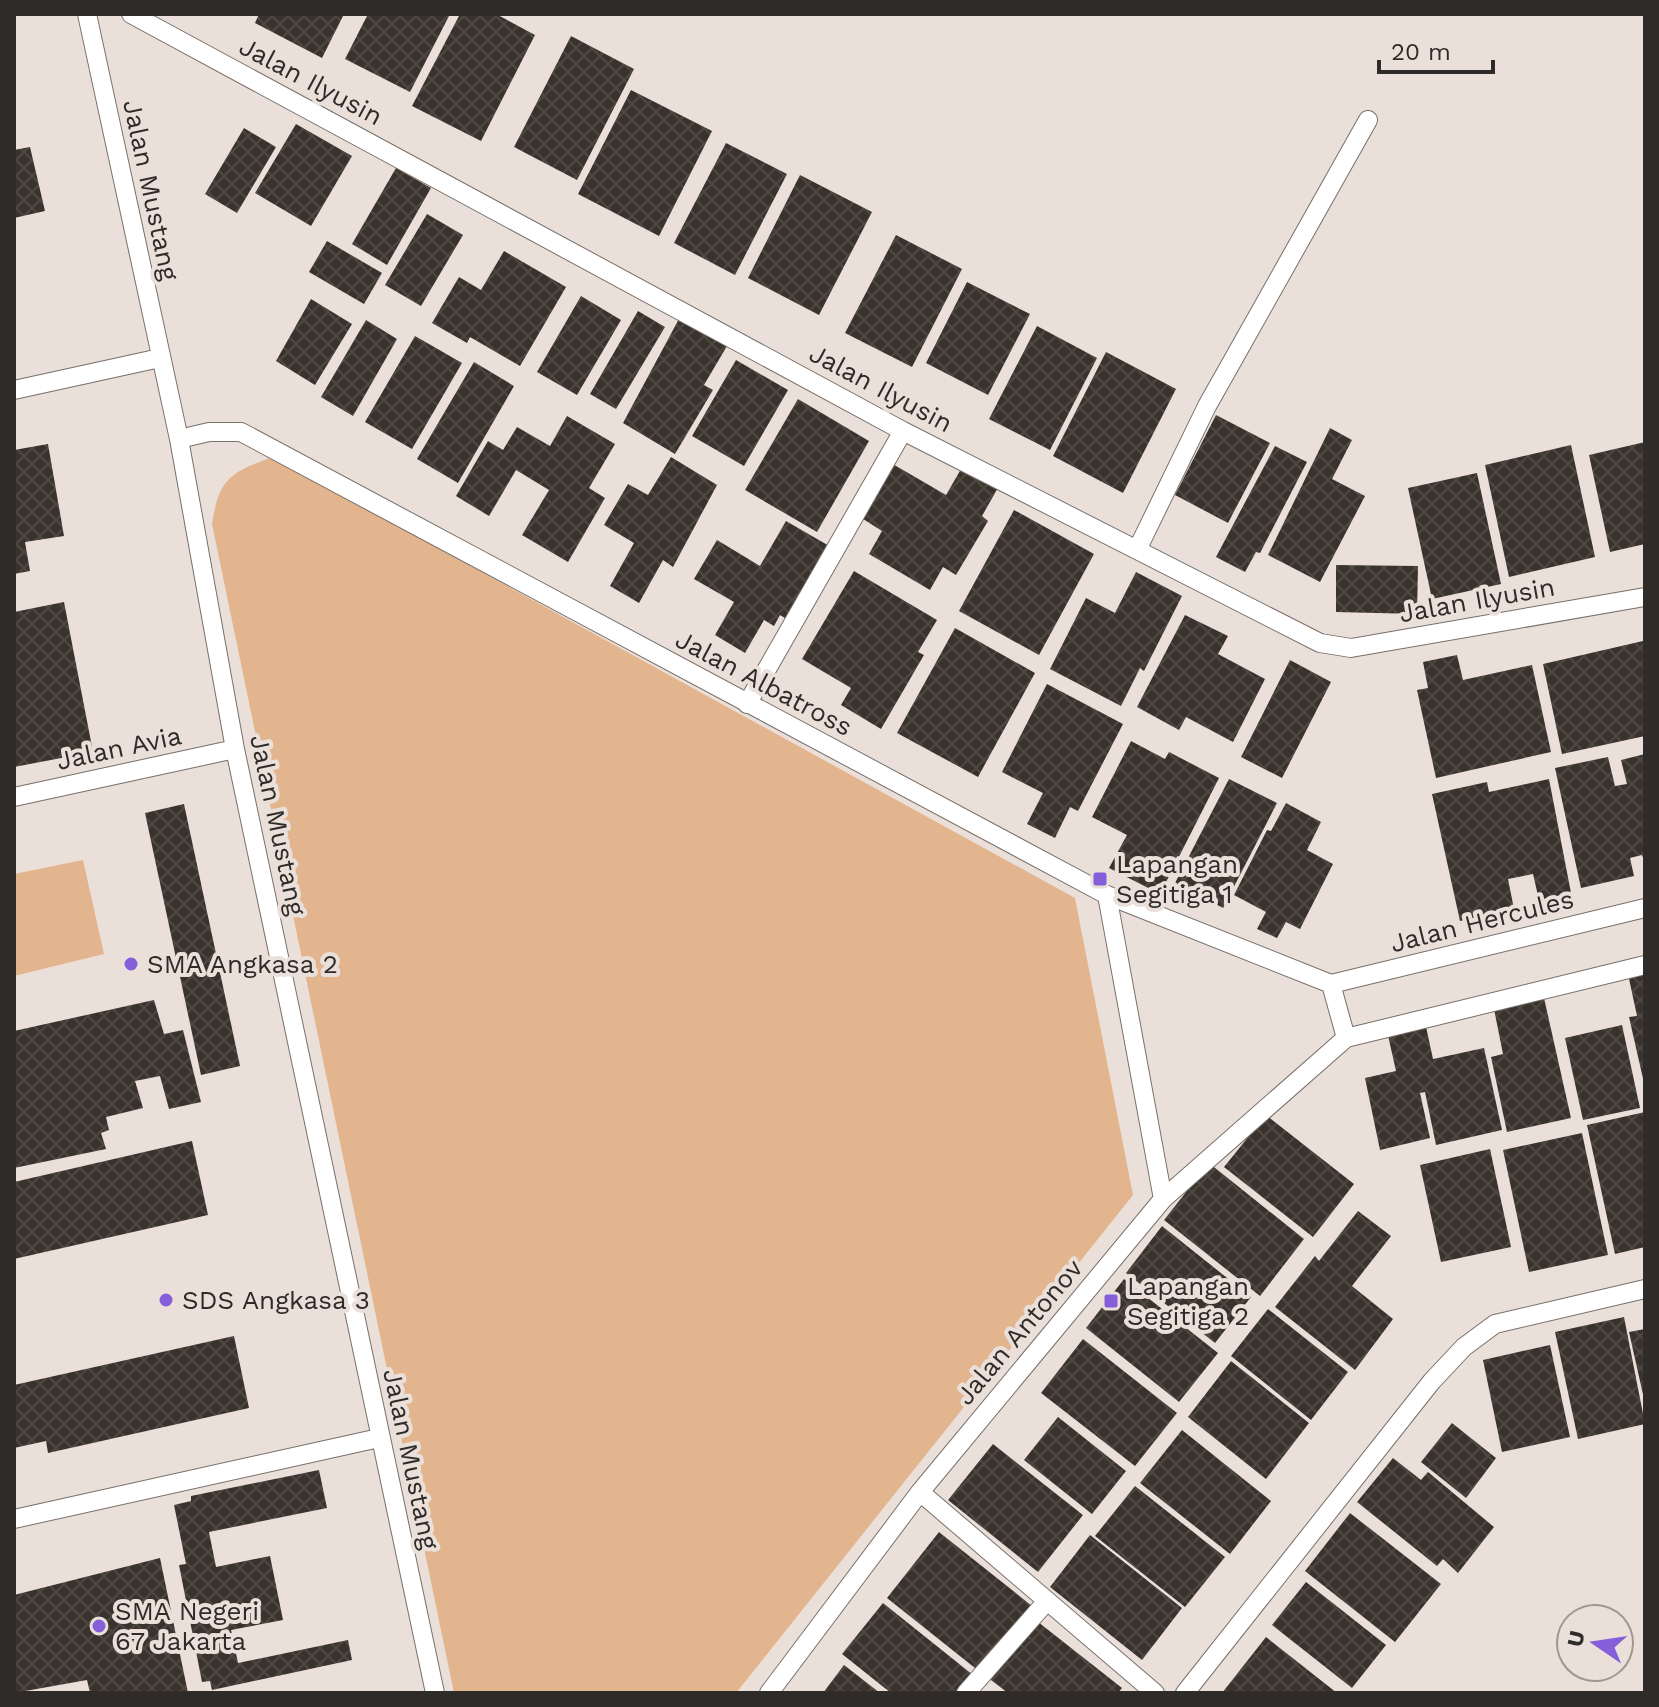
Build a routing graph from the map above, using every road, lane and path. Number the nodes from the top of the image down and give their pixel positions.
1 (87, 14) edge
2 (131, 14) edge
3 (1368, 120) dead end
4 (160, 358) junction
5 (14, 390) edge
6 (903, 431) junction
7 (179, 439) junction
8 (1138, 548) junction
9 (1645, 597) edge
10 (747, 704) junction
11 (235, 749) junction
12 (14, 797) edge
13 (1107, 895) junction
14 (1645, 908) edge
15 (1645, 965) edge
16 (1331, 984) junction
17 (1346, 1038) junction
18 (1163, 1199) junction
19 (1645, 1289) edge
20 (379, 1438) junction
21 (920, 1492) junction
22 (14, 1519) edge
23 (1047, 1601) junction
24 (435, 1693) edge
25 (769, 1693) edge
26 (966, 1693) edge
27 (1155, 1693) edge
28 (1185, 1693) edge

1 - 4 lane, Jalan Mustang
2 - 6 lane, Jalan Ilyusin
3 - 8 lane
4 - 5 lane
4 - 7 lane, Jalan Mustang
6 - 8 lane, Jalan Ilyusin
6 - 10 lane
7 - 10 lane, Jalan Albatross
7 - 11 lane, Jalan Mustang
8 - 9 lane, Jalan Ilyusin
10 - 13 lane, Jalan Albatross
11 - 12 lane, Jalan Avia
11 - 20 lane, Jalan Mustang
13 - 16 lane, Jalan Albatross
13 - 18 lane
14 - 16 lane, Jalan Hercules
15 - 17 lane
16 - 17 lane
17 - 18 lane, Jalan Antonov
18 - 21 lane, Jalan Antonov
19 - 28 lane
20 - 22 lane
20 - 24 lane, Jalan Mustang
21 - 23 lane
21 - 25 lane, Jalan Antonov
23 - 26 lane
23 - 27 lane

